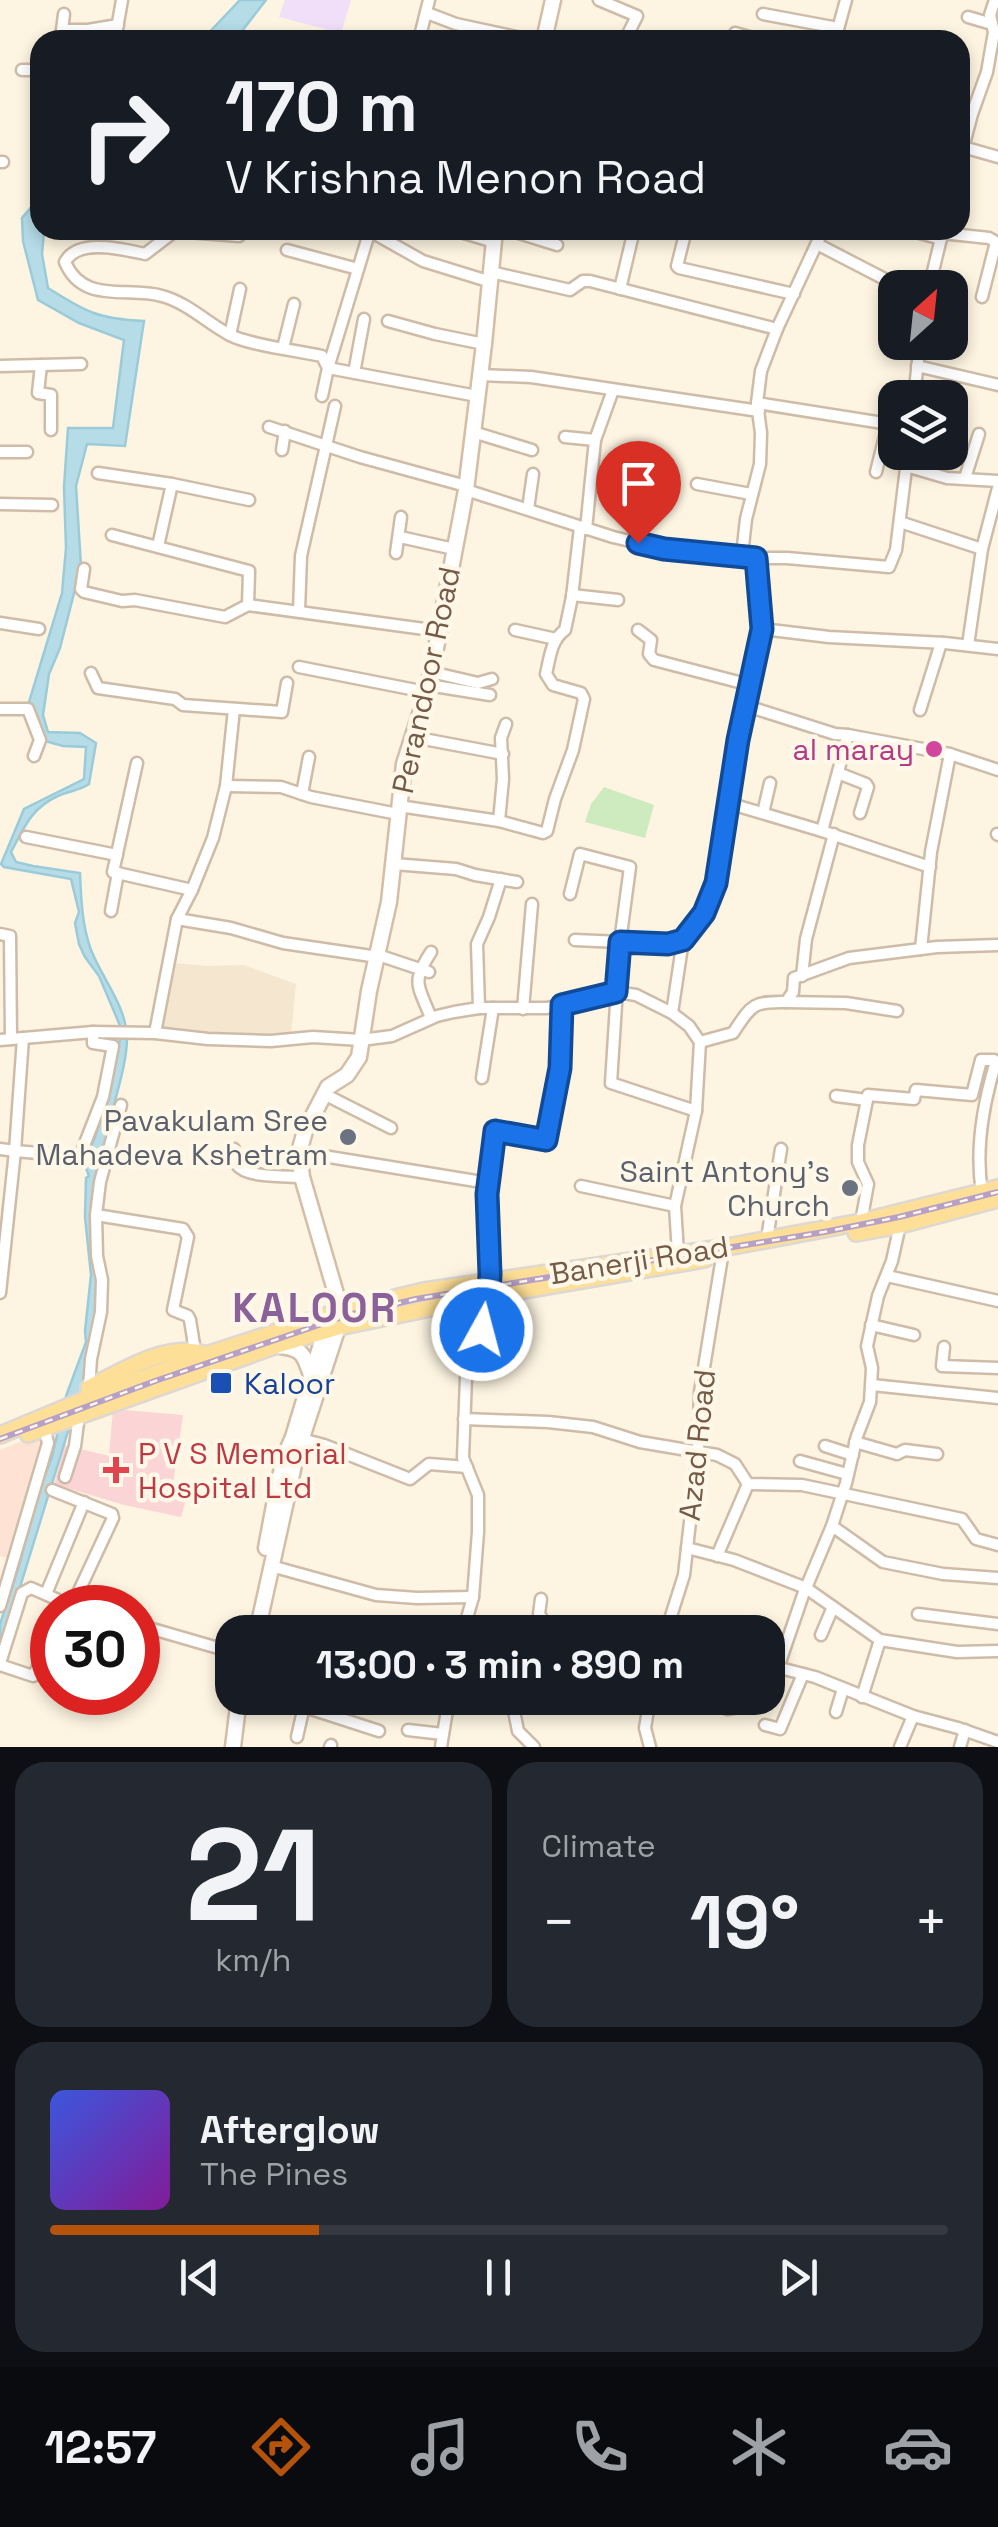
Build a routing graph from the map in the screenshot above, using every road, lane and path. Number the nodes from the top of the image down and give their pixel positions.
1 (122, 0) edge
2 (429, 0) edge
3 (553, 0) edge
4 (599, 0) edge
5 (846, 0) edge
6 (995, 0) edge
7 (64, 14) dead end
8 (427, 14) junction
9 (764, 14) dead end
10 (968, 17) dead end
11 (992, 24) junction
12 (118, 25) junction
13 (117, 30) edge
14 (422, 30) edge
15 (484, 30) edge
16 (546, 30) edge
17 (630, 30) edge
18 (822, 30) edge
19 (838, 30) edge
20 (994, 55) edge
21 (22, 70) dead end
22 (30, 70) edge
23 (970, 122) edge
24 (970, 148) edge
25 (998, 157) edge
26 (970, 236) edge
27 (163, 240) edge
28 (366, 240) edge
29 (386, 240) edge
30 (495, 240) edge
31 (541, 240) edge
32 (632, 240) edge
33 (684, 240) edge
34 (819, 240) edge
35 (941, 240) edge
36 (817, 244) junction
37 (557, 245) dead end
38 (287, 250) dead end
39 (358, 268) junction
40 (933, 270) edge
41 (878, 276) edge
42 (491, 277) junction
43 (240, 289) dead end
44 (620, 289) junction
45 (794, 294) junction
46 (982, 296) dead end
47 (294, 304) dead end
48 (364, 319) dead end
49 (388, 320) dead end
50 (777, 329) junction
51 (232, 336) junction
52 (484, 344) junction
53 (283, 348) junction
54 (918, 360) edge
55 (41, 364) junction
56 (81, 364) dead end
57 (0, 366) edge
58 (917, 366) junction
59 (328, 368) junction
60 (354, 372) junction
61 (480, 375) junction
62 (916, 380) edge
63 (998, 385) edge
64 (612, 390) junction
65 (322, 396) dead end
66 (477, 396) junction
67 (335, 406) dead end
68 (758, 407) junction
69 (269, 427) dead end
70 (51, 430) dead end
71 (286, 431) junction
72 (472, 432) junction
73 (979, 434) dead end
74 (565, 437) dead end
75 (595, 440) junction
76 (325, 444) junction
77 (282, 450) dead end
78 (532, 450) dead end
79 (0, 452) edge
80 (27, 452) dead end
81 (906, 470) edge
82 (920, 470) edge
83 (876, 472) dead end
84 (98, 473) dead end
85 (533, 474) dead end
86 (965, 478) junction
87 (172, 484) junction
88 (696, 484) dead end
89 (998, 484) edge
90 (466, 488) junction
91 (752, 494) junction
92 (249, 500) dead end
93 (0, 504) edge
94 (52, 505) dead end
95 (528, 509) junction
96 (401, 516) dead end
97 (900, 522) junction
98 (583, 528) junction
99 (112, 535) dead end
100 (400, 537) junction
101 (158, 546) junction
102 (454, 549) junction
103 (982, 549) junction
104 (396, 552) dead end
105 (742, 555) junction
106 (756, 558) junction
107 (84, 569) dead end
108 (572, 594) junction
109 (618, 600) dead end
110 (248, 605) junction
111 (299, 611) junction
112 (0, 622) edge
113 (762, 629) junction
114 (39, 630) dead end
115 (515, 630) dead end
116 (638, 630) dead end
117 (439, 632) junction
118 (556, 639) junction
119 (941, 643) junction
120 (968, 645) junction
121 (998, 650) edge
122 (299, 667) dead end
123 (91, 673) dead end
124 (492, 678) dead end
125 (287, 683) dead end
126 (428, 683) junction
127 (750, 685) junction
128 (490, 695) dead end
129 (747, 706) junction
130 (0, 708) edge
131 (234, 709) junction
132 (920, 710) dead end
133 (506, 724) dead end
134 (848, 735) junction
135 (413, 737) junction
136 (503, 754) junction
137 (950, 754) junction
138 (34, 756) dead end
139 (310, 757) dead end
140 (137, 763) dead end
141 (998, 770) edge
142 (838, 774) junction
143 (770, 783) dead end
144 (226, 786) junction
145 (302, 794) junction
146 (728, 802) junction
147 (398, 810) junction
148 (763, 813) junction
149 (860, 813) dead end
150 (499, 821) junction
151 (828, 832) junction
152 (26, 837) dead end
153 (117, 854) junction
154 (394, 864) junction
155 (930, 867) junction
156 (118, 873) junction
157 (501, 879) junction
158 (517, 882) dead end
159 (192, 890) junction
160 (570, 894) dead end
161 (532, 904) dead end
162 (111, 911) dead end
163 (177, 919) junction
164 (0, 934) edge
165 (575, 940) dead end
166 (683, 940) junction
167 (620, 942) junction
168 (998, 945) edge
169 (922, 949) junction
170 (431, 952) dead end
171 (378, 956) junction
172 (424, 970) junction
173 (802, 976) junction
174 (616, 992) junction
175 (786, 1002) junction
176 (562, 1005) junction
177 (479, 1008) junction
178 (494, 1008) junction
179 (524, 1009) junction
180 (897, 1011) dead end
181 (672, 1013) junction
182 (431, 1018) junction
183 (93, 1032) junction
184 (154, 1034) junction
185 (11, 1039) edge
186 (361, 1040) junction
187 (700, 1042) junction
188 (482, 1078) dead end
189 (324, 1094) junction
190 (836, 1096) dead end
191 (868, 1098) junction
192 (121, 1105) dead end
193 (696, 1111) junction
194 (391, 1128) dead end
195 (0, 1149) edge
196 (234, 1149) dead end
197 (14, 1150) junction
198 (781, 1150) dead end
199 (299, 1152) junction
200 (81, 1156) junction
201 (105, 1159) junction
202 (302, 1177) junction
203 (488, 1183) junction
204 (580, 1186) dead end
205 (990, 1190) edge
206 (998, 1199) edge
207 (675, 1206) junction
208 (96, 1216) junction
209 (861, 1222) junction
210 (900, 1225) junction
211 (767, 1239) junction
212 (722, 1252) junction
213 (678, 1253) junction
214 (886, 1276) junction
215 (493, 1288) junction
216 (0, 1293) edge
217 (998, 1301) edge
218 (332, 1321) junction
219 (871, 1325) junction
220 (914, 1336) dead end
221 (277, 1346) junction
222 (944, 1347) dead end
223 (200, 1353) junction
224 (998, 1368) edge
225 (311, 1376) junction
226 (872, 1385) junction
227 (142, 1386) junction
228 (89, 1393) junction
229 (998, 1398) edge
230 (79, 1416) junction
231 (464, 1419) junction
232 (51, 1421) junction
233 (0, 1435) edge
234 (297, 1438) junction
235 (855, 1442) junction
236 (0, 1445) edge
237 (825, 1446) dead end
238 (698, 1452) junction
239 (937, 1454) dead end
240 (853, 1455) junction
241 (800, 1461) dead end
242 (466, 1466) junction
243 (846, 1474) junction
244 (65, 1477) dead end
245 (748, 1484) junction
246 (52, 1490) dead end
247 (283, 1490) junction
248 (842, 1494) junction
249 (84, 1502) junction
250 (832, 1526) junction
251 (998, 1545) edge
252 (687, 1548) junction
253 (717, 1556) junction
254 (0, 1563) edge
255 (271, 1566) junction
256 (12, 1567) junction
257 (998, 1578) edge
258 (50, 1585) edge
259 (82, 1585) edge
260 (806, 1588) junction
261 (30, 1589) edge
262 (473, 1597) junction
263 (541, 1599) dead end
264 (0, 1606) edge
265 (833, 1607) junction
266 (918, 1614) dead end
267 (257, 1615) edge
268 (258, 1615) edge
269 (468, 1615) edge
270 (539, 1615) edge
271 (672, 1615) edge
272 (998, 1624) edge
273 (160, 1631) edge
274 (821, 1635) dead end
275 (880, 1640) junction
276 (785, 1641) edge
277 (215, 1647) edge
278 (998, 1651) edge
279 (0, 1664) edge
280 (785, 1669) edge
281 (803, 1674) junction
282 (30, 1675) edge
283 (843, 1689) junction
284 (862, 1696) junction
285 (836, 1712) dead end
286 (238, 1715) edge
287 (245, 1715) edge
288 (302, 1715) edge
289 (331, 1715) edge
290 (446, 1715) edge
291 (515, 1715) edge
292 (647, 1715) edge
293 (913, 1716) junction
294 (765, 1726) dead end
295 (408, 1730) dead end
296 (965, 1730) junction
297 (379, 1731) dead end
298 (443, 1734) junction
299 (297, 1737) dead end
300 (998, 1742) edge
301 (234, 1747) edge
302 (242, 1747) edge
303 (442, 1747) edge
304 (534, 1747) edge
305 (650, 1747) edge
306 (900, 1747) edge
307 (960, 1747) edge

1 - 12 street
2 - 8 street
3 - 16 main road
4 - 17 street
5 - 19 street
6 - 11 street
7 - 12 street
8 - 14 street
8 - 15 street
9 - 18 street
10 - 11 street
11 - 20 street
12 - 13 street
20 - 23 street
21 - 22 street
24 - 25 street
26 - 46 street
27 - 51 street
28 - 39 street
29 - 42 street
30 - 42 main road, Perandoor Road
31 - 37 street
32 - 44 street
33 - 45 street
34 - 36 street
35 - 40 street
36 - 41 street
36 - 45 street
38 - 39 street
39 - 59 street
42 - 44 street
42 - 52 main road, Perandoor Road
43 - 51 street
44 - 50 street
45 - 50 street
47 - 53 street
48 - 60 street
49 - 52 street
50 - 68 street
51 - 53 street
52 - 61 main road, Perandoor Road
53 - 59 street
54 - 58 street
55 - 56 street
55 - 57 street
55 - 70 street
58 - 62 street
58 - 63 street
59 - 60 street
59 - 65 street
60 - 66 street
61 - 64 street
61 - 66 main road, Perandoor Road
64 - 68 street
64 - 75 street
66 - 72 main road, Perandoor Road
67 - 76 street
68 - 83 street
68 - 91 street
69 - 71 street
71 - 76 street
71 - 77 street
72 - 78 street
72 - 90 main road, Perandoor Road
73 - 86 street
74 - 75 street
75 - 98 street
76 - 90 street
76 - 111 street
79 - 80 street
81 - 97 street
82 - 86 street
84 - 87 street
85 - 95 street
86 - 89 street
87 - 92 street
87 - 101 street
88 - 91 street
89 - 103 street
90 - 95 street
90 - 102 main road, Perandoor Road
91 - 105 street
93 - 94 street
95 - 98 street
96 - 100 street
97 - 103 street
97 - 106 street
98 - 105 street
98 - 108 street
99 - 101 street
100 - 102 street
100 - 104 street
101 - 110 street
102 - 117 main road, Perandoor Road
103 - 120 street
105 - 106 street
106 - 113 street
107 - 110 street
108 - 109 street
108 - 118 street
110 - 111 street
111 - 117 street
112 - 114 street
113 - 119 street
113 - 127 street
115 - 118 street
116 - 127 street
117 - 126 main road, Perandoor Road
118 - 150 street
119 - 120 street
119 - 132 street
120 - 121 street
122 - 126 street
123 - 131 street
124 - 126 street
125 - 131 street
126 - 128 street
126 - 135 main road, Perandoor Road
127 - 129 street
129 - 134 street
129 - 146 street
130 - 138 street
131 - 144 street
133 - 136 street
134 - 137 street
134 - 142 street
135 - 136 street
135 - 147 main road, Perandoor Road
136 - 150 street
137 - 141 street
137 - 155 street
139 - 145 street
140 - 153 street
142 - 149 street
142 - 151 street
143 - 148 street
144 - 145 street
144 - 159 street
145 - 147 street
146 - 148 street
146 - 166 street
147 - 150 street
147 - 154 main road, Perandoor Road
148 - 151 street
151 - 155 street
151 - 173 street
152 - 153 street
153 - 156 street
154 - 157 street
154 - 171 main road, Perandoor Road
155 - 169 street
156 - 159 street
156 - 162 street
157 - 158 street
157 - 177 street
159 - 163 street
160 - 167 street
161 - 179 street
163 - 171 street
163 - 184 street
164 - 185 street
165 - 167 street
166 - 167 street
166 - 181 street
167 - 174 street
168 - 169 street
169 - 173 street
170 - 172 street
171 - 172 street
171 - 186 main road, Perandoor Road
172 - 182 street
173 - 175 street
174 - 176 street
174 - 181 street
174 - 193 street
175 - 180 street
175 - 187 street
176 - 179 street
176 - 203 street
177 - 178 street
177 - 182 street
178 - 179 street
178 - 188 street
181 - 187 street
182 - 186 street
183 - 184 street
183 - 185 street
183 - 200 street
184 - 186 street
185 - 197 street
186 - 189 main road, Perandoor Road
187 - 193 street
189 - 194 street
189 - 199 main road, Perandoor Road
190 - 191 street
191 - 205 street
191 - 209 street
192 - 201 street
193 - 207 street
195 - 197 street
196 - 202 street
197 - 200 street
197 - 216 street
198 - 211 street
199 - 202 main road, Perandoor Road
199 - 203 street
200 - 201 street
201 - 208 street
202 - 218 main road, Perandoor Road
203 - 215 street
204 - 207 street
205 - 209 main road, Banerji Road
206 - 210 main road, Banerji Road
207 - 213 street
208 - 223 street
208 - 228 street
209 - 211 main road, Banerji Road
210 - 212 main road, Banerji Road
210 - 214 street
211 - 212 main road, Banerji Road
212 - 213 main road, Banerji Road
212 - 215 main road, Banerji Road
212 - 238 street, Azad Road
213 - 215 main road, Banerji Road
214 - 217 street
214 - 219 street
215 - 218 main road, Banerji Road
215 - 231 street
218 - 221 main road, Banerji Road
218 - 223 main road, Banerji Road
218 - 225 main road
218 - 234 main road
219 - 220 street
219 - 226 street
221 - 225 main road
221 - 227 main road, Banerji Road
222 - 224 street
223 - 227 main road, Banerji Road
223 - 228 main road
225 - 234 main road
226 - 229 street
226 - 235 street
227 - 228 main road, Banerji Road
227 - 230 main road, Banerji Road
228 - 232 main road, Banerji Road
230 - 232 main road, Banerji Road
230 - 244 street
231 - 238 street
231 - 242 street
232 - 233 main road, Banerji Road
232 - 236 main road, Banerji Road
232 - 256 street
234 - 242 street
234 - 247 main road
234 - 247 main road
235 - 239 street
235 - 240 street
237 - 240 street
238 - 245 street
238 - 252 street, Azad Road
240 - 243 street
241 - 243 street
242 - 262 street
243 - 248 street
245 - 248 street
245 - 253 street
246 - 249 street
247 - 255 main road
247 - 267 main road
248 - 250 street
248 - 251 street
249 - 258 street
249 - 259 street
250 - 257 street
250 - 260 street
252 - 253 street
252 - 271 street, Azad Road
253 - 260 street
254 - 256 street
255 - 262 street
255 - 268 main road
256 - 264 street
260 - 265 street
260 - 276 street
261 - 279 street
262 - 269 street
263 - 270 street
265 - 274 street
265 - 275 street
266 - 272 street
273 - 277 street
275 - 278 street
275 - 284 street
279 - 282 street
280 - 281 street
281 - 283 street
281 - 294 street
283 - 284 street
283 - 285 street
284 - 293 street
286 - 301 main road
287 - 302 main road
288 - 299 street
289 - 297 street
290 - 298 street
291 - 304 street
292 - 305 street
293 - 296 street
293 - 306 street
295 - 298 street
296 - 300 street
296 - 307 street
298 - 303 street

